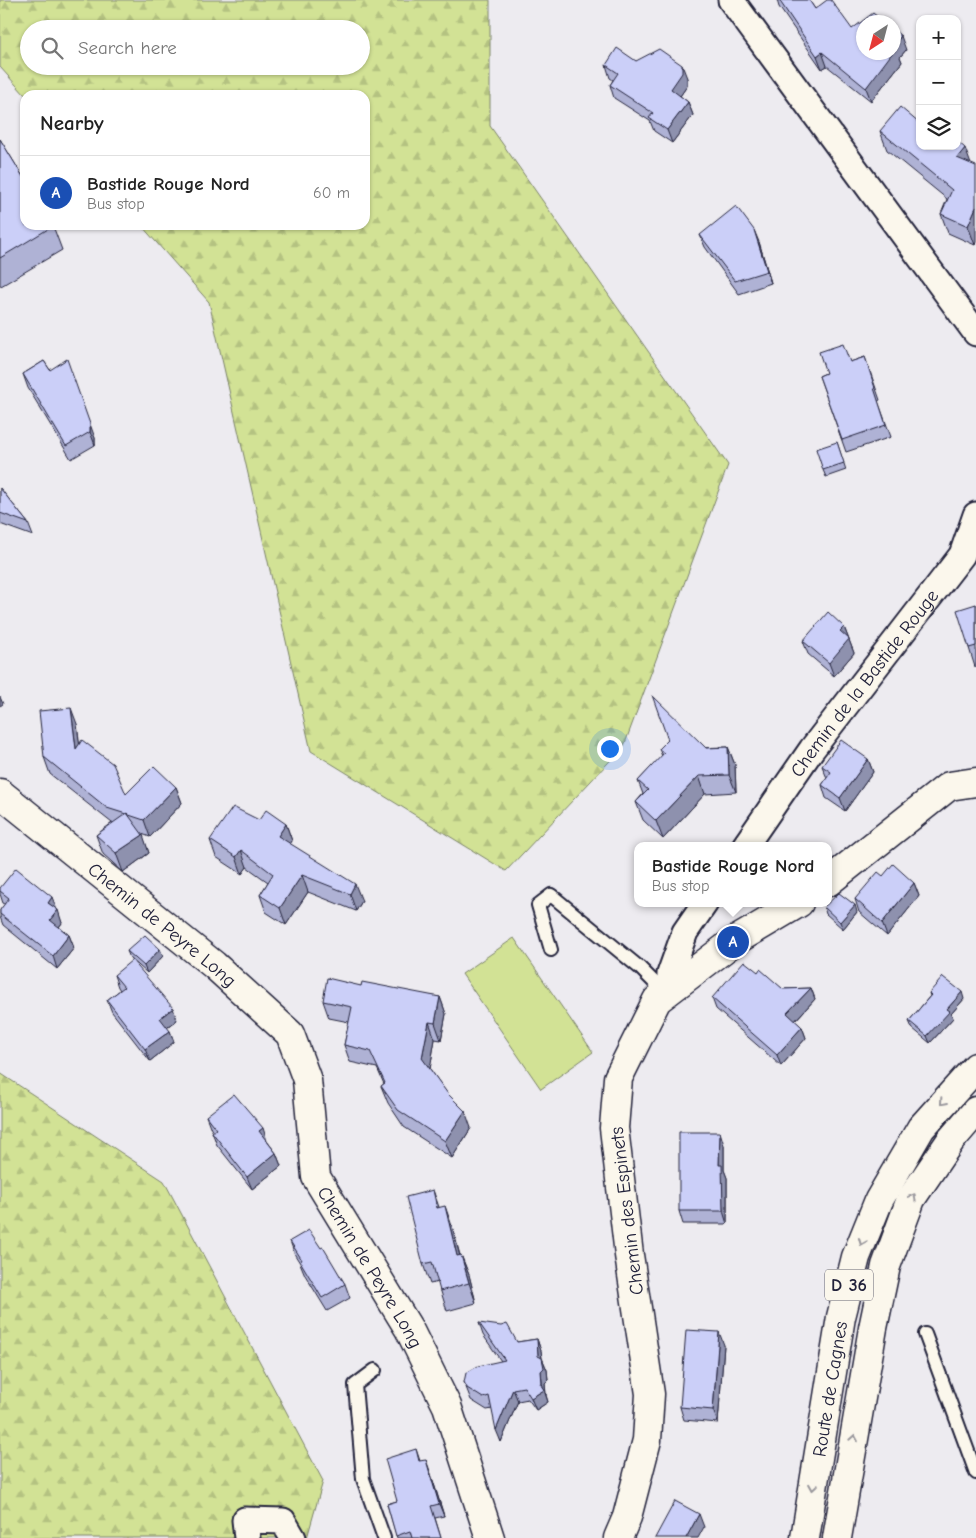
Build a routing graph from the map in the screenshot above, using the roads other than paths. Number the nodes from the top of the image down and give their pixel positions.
1 (731, 0) edge
2 (976, 333) edge
3 (976, 515) edge
4 (976, 782) edge
5 (0, 793) edge
6 (748, 842) edge
7 (832, 879) edge
8 (702, 907) edge
9 (792, 907) edge
10 (551, 950) dead end
11 (667, 991) junction
12 (976, 1066) edge
13 (976, 1112) edge
14 (925, 1334) dead end
15 (375, 1370) dead end
16 (976, 1473) edge
17 (247, 1538) edge
18 (293, 1538) edge
19 (384, 1538) edge
20 (490, 1538) edge
21 (618, 1538) edge
22 (805, 1538) edge
23 (837, 1538) edge

1 - 2 street
3 - 6 street, Chemin de la Bastide Rouge
4 - 7 street
5 - 20 street, Chemin de Peyre Long
8 - 11 street
9 - 11 street, Chemin des Espinets
10 - 11 lane
11 - 21 street, Chemin des Espinets
12 -> 22 street, Route de Cagnes / D 36
23 -> 13 street, Route de Cagnes / D 36
14 - 16 lane
15 - 19 lane
17 - 18 street

